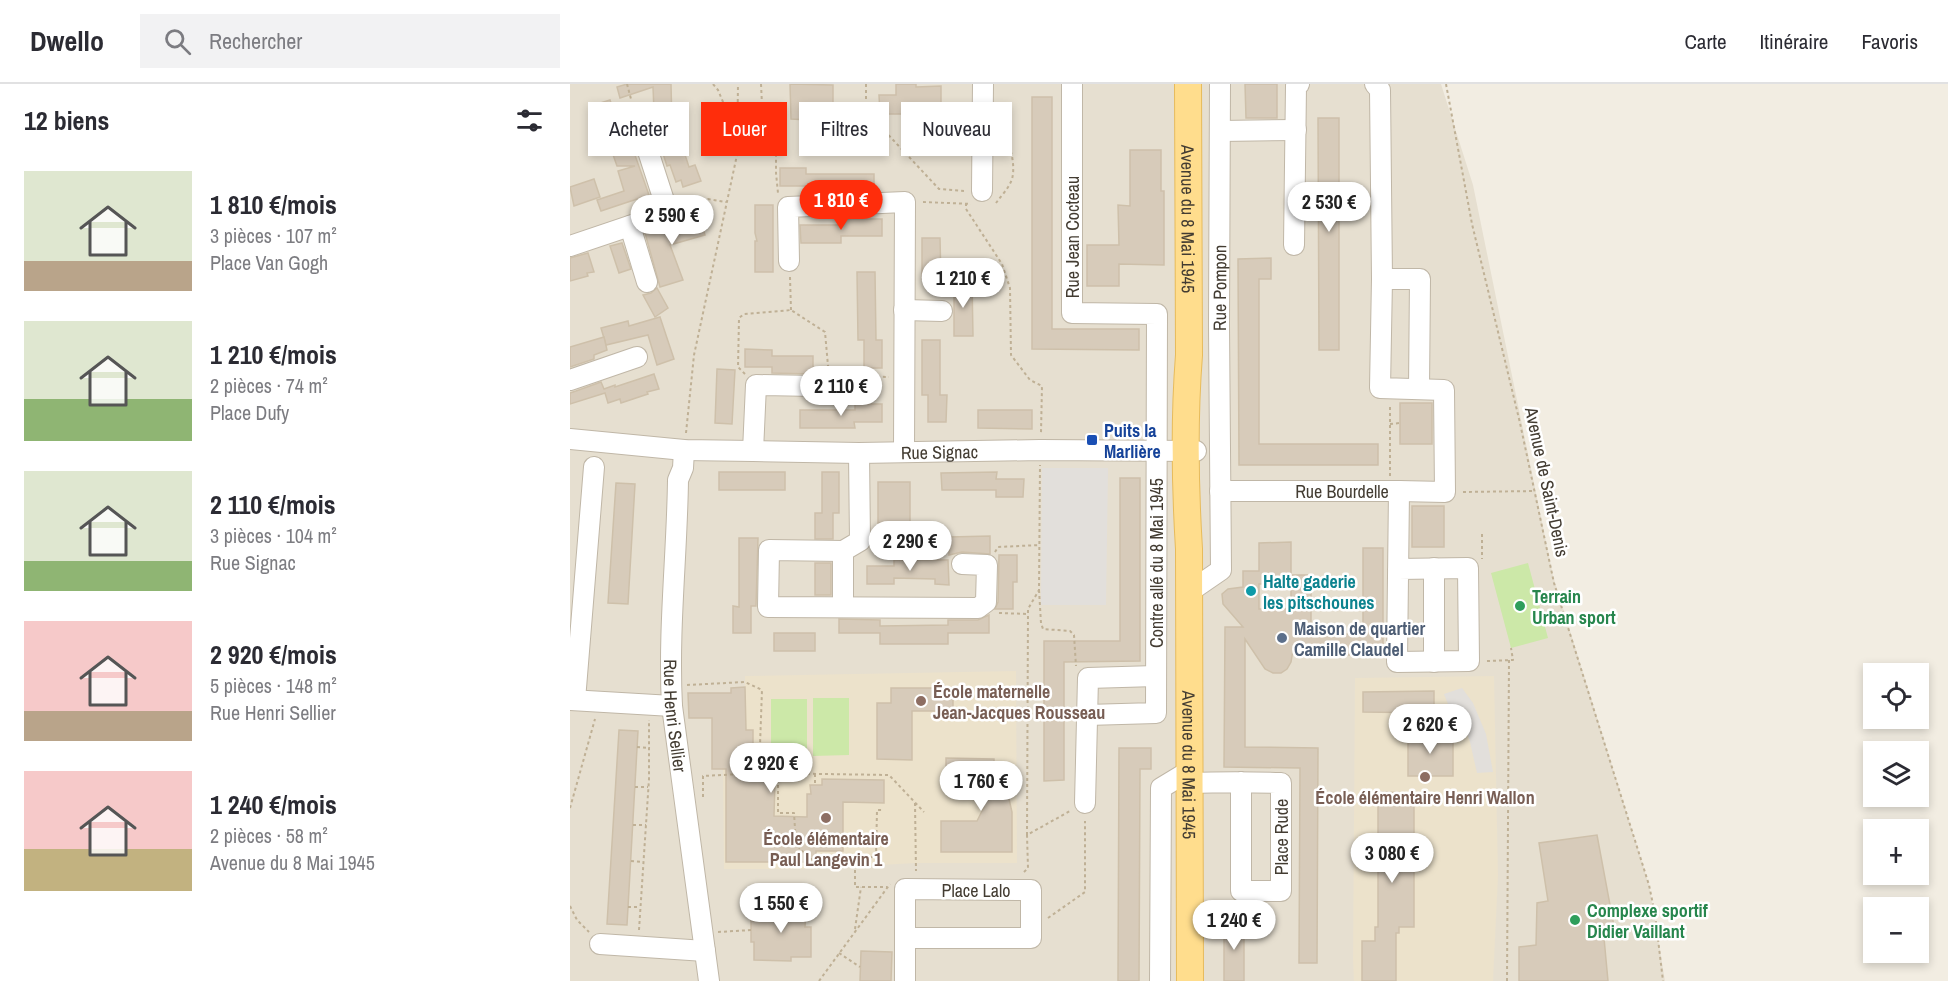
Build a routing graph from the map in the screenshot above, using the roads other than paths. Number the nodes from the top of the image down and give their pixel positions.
1 (983, 84) edge
2 (1072, 84) edge
3 (1188, 84) edge
4 (1220, 84) edge
5 (1299, 84) edge
6 (1375, 84) edge
7 (1296, 130) junction
8 (1220, 131) junction
9 (650, 156) edge
10 (989, 197) road end
11 (630, 226) junction
12 (1294, 245) dead end
13 (570, 246) edge
14 (789, 261) road end
15 (1382, 279) junction
16 (647, 282) dead end
17 (904, 310) junction
18 (942, 311) dead end
19 (637, 357) dead end
20 (570, 380) edge
21 (815, 386) dead end
22 (1419, 389) junction
23 (570, 439) edge
24 (684, 450) junction
25 (753, 451) junction
26 (1156, 451) junction
27 (1191, 451) junction
28 (904, 452) junction
29 (859, 453) junction
30 (594, 468) dead end
31 (1220, 491) junction
32 (1394, 491) junction
33 (843, 551) junction
34 (962, 564) dead end
35 (1434, 568) junction
36 (1398, 569) junction
37 (1189, 592) junction
38 (843, 606) junction
39 (1434, 662) junction
40 (1156, 676) junction
41 (573, 700) edge
42 (672, 706) junction
43 (1087, 715) junction
44 (1189, 777) junction
45 (1241, 782) junction
46 (1085, 803) road end
47 (905, 938) junction
48 (704, 942) junction
49 (600, 944) road end
50 (709, 981) edge
51 (905, 981) edge
52 (1160, 981) edge
53 (1190, 981) edge

1 - 10 street
2 - 26 street, Rue Jean Cocteau
3 - 27 main road, Avenue du 8 Mai 1945
4 - 8 street, Rue Pompon
5 - 7 street
6 - 15 street
7 - 8 street
7 - 12 street
8 - 31 street, Rue Pompon
9 - 11 street
11 - 13 street
11 - 16 street
14 - 17 street
15 - 22 street
15 - 22 street
17 - 18 street
17 - 28 street
19 - 20 street
21 - 25 street
22 - 32 street
23 - 24 street, Rue Signac
24 - 25 street, Rue Signac
24 - 42 street, Rue Henri Sellier
25 - 29 street, Rue Signac
26 - 27 street, Rue Signac
26 - 28 street, Rue Signac
26 - 40 street, Contre allé du 8 Mai 1945
27 - 37 main road, Avenue du 8 Mai 1945
28 - 29 street, Rue Signac
29 - 33 street
30 - 41 street
31 - 32 street, Rue Bourdelle
31 - 37 street, Rue Pompon
32 - 36 street, Rue Bourdelle
33 - 38 street
33 - 38 street
34 - 38 street
35 - 36 street
35 - 39 street
35 - 39 street
36 - 39 street, Rue Bourdelle
37 - 44 main road, Avenue du 8 Mai 1945
40 - 43 street
40 - 43 street, Contre allé du 8 Mai 1945
41 - 42 street
42 - 48 street, Rue Henri Sellier
43 - 46 street
44 - 45 street, Place Rude
44 - 52 street
44 - 53 main road, Avenue du 8 Mai 1945
45 - 45 street, Place Rude
47 - 47 street, Place Lalo
47 - 51 street, Place Lalo
48 - 49 street
48 - 50 street, Rue Henri Sellier

